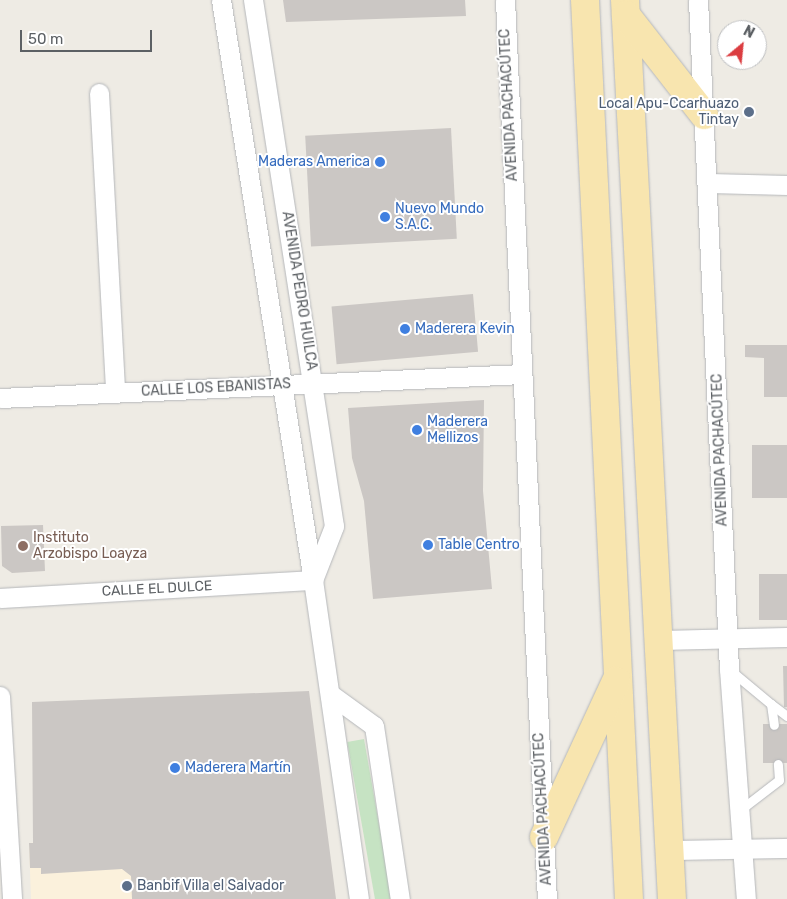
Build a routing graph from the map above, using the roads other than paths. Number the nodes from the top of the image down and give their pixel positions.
1 (221, 0) edge
2 (253, 0) edge
3 (505, 0) edge
4 (585, 0) edge
5 (698, 0) edge
6 (625, 7) edge
7 (99, 93) dead end
8 (704, 114) junction
9 (709, 183) junction
10 (787, 185) edge
11 (522, 374) junction
12 (313, 384) junction
13 (282, 385) junction
14 (115, 393) junction
15 (0, 398) edge
16 (313, 580) junction
17 (0, 598) edge
18 (787, 637) edge
19 (728, 639) junction
20 (660, 640) junction
21 (729, 669) junction
22 (618, 677) junction
23 (330, 694) junction
24 (0, 696) edge
25 (771, 704) junction
26 (787, 716) edge
27 (774, 725) dead end
28 (778, 764) dead end
29 (783, 778) edge
30 (740, 810) junction
31 (544, 837) junction
32 (787, 848) edge
33 (743, 849) junction
34 (670, 850) junction
35 (12, 899) edge
36 (359, 899) edge
37 (400, 899) edge
38 (546, 899) edge
39 (629, 899) edge
40 (672, 899) edge
41 (746, 899) edge

1 - 13 street
2 - 12 street, AVENIDA PEDRO HUILCA
3 - 11 street, AVENIDA PACHACÚTEC
4 - 22 main road
5 - 8 street, AVENIDA PACHACÚTEC
6 - 8 main road
6 - 20 main road
7 - 14 street
8 - 9 street, AVENIDA PACHACÚTEC
9 - 10 street
9 - 19 street, AVENIDA PACHACÚTEC
11 - 12 street, CALLE LOS EBANISTAS
11 - 31 street, AVENIDA PACHACÚTEC
12 - 13 street, CALLE LOS EBANISTAS
12 - 16 street, AVENIDA PEDRO HUILCA
13 - 14 street, CALLE LOS EBANISTAS
13 - 16 street
14 - 15 street, CALLE LOS EBANISTAS
16 - 17 street, CALLE EL DULCE
16 - 23 street
18 - 19 street
19 - 20 street
19 - 21 street, AVENIDA PACHACÚTEC
20 - 34 main road
21 - 25 lane
21 - 30 street, AVENIDA PACHACÚTEC
22 - 31 main road
22 - 39 main road
23 - 36 street
23 - 37 street
24 - 35 street
25 - 26 lane
25 - 27 lane
28 - 29 lane
29 - 30 lane
30 - 33 street, AVENIDA PACHACÚTEC
31 - 38 street, AVENIDA PACHACÚTEC
32 - 33 street
33 - 34 street
33 - 41 street, AVENIDA PACHACÚTEC
34 - 40 main road

